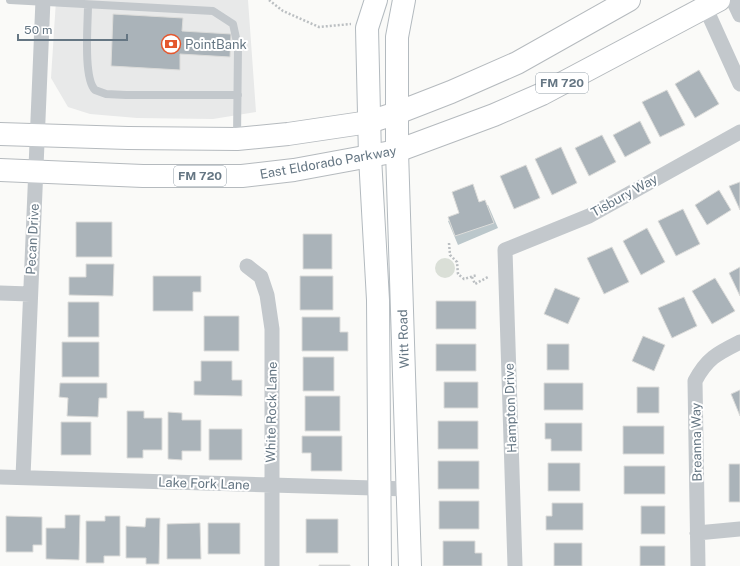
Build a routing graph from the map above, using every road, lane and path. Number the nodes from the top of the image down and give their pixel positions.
1 (10, 0) edge
2 (269, 0) edge
3 (376, 0) edge
4 (404, 0) edge
5 (629, 0) edge
6 (733, 0) edge
7 (43, 1) edge
8 (709, 2) edge
9 (88, 5) junction
10 (740, 15) edge
11 (356, 24) dead end
12 (740, 84) edge
13 (238, 95) junction
14 (397, 113) junction
15 (369, 122) junction
16 (740, 132) edge
17 (0, 134) edge
18 (38, 136) junction
19 (237, 139) junction
20 (397, 151) junction
21 (370, 157) junction
22 (0, 170) edge
23 (36, 172) junction
24 (449, 243) dead end
25 (505, 250) joint
26 (247, 266) dead end
27 (477, 275) dead end
28 (472, 277) junction
29 (488, 277) dead end
30 (0, 293) edge
31 (30, 294) junction
32 (740, 342) edge
33 (0, 476) edge
34 (23, 477) junction
35 (271, 484) junction
36 (378, 488) junction
37 (408, 489) junction
38 (740, 529) edge
39 (697, 533) junction
40 (272, 566) edge
41 (380, 566) edge
42 (410, 566) edge
43 (515, 566) edge
44 (698, 566) edge

1 - 7 lane
2 - 11 path
3 - 15 main road, Witt Road
4 - 14 main road, Witt Road
5 - 14 main road, FM 720
6 - 10 street
7 - 9 lane
7 - 18 street, Pecan Drive
8 - 12 street
8 - 20 main road, East Eldorado Parkway / FM 720
9 - 13 lane
9 - 13 lane
13 - 19 lane
14 - 15 main road, FM 720
14 - 20 main road, Witt Road
15 - 19 main road, FM 720
15 - 21 main road, Witt Road
16 - 25 street, Tisbury Way
17 - 18 main road, FM 720
18 - 19 main road, FM 720
18 - 23 street, Pecan Drive
20 - 21 main road, East Eldorado Parkway / FM 720
20 - 37 main road, Witt Road
21 - 23 main road, East Eldorado Parkway / FM 720
21 - 36 main road, Witt Road
22 - 23 main road, East Eldorado Parkway / FM 720
23 - 31 street, Pecan Drive
24 - 28 path
25 - 43 street, Hampton Drive
26 - 35 street, White Rock Lane
27 - 28 path
28 - 29 path
30 - 31 street
31 - 34 street, Pecan Drive
32 - 39 street, Breanna Way
33 - 34 street, Lake Fork Lane
34 - 35 street, Lake Fork Lane
35 - 36 street, Lake Fork Lane
35 - 40 street, White Rock Lane
36 - 37 street, Lake Fork Lane
36 - 41 main road, Witt Road
37 - 42 main road, Witt Road
38 - 39 street
39 - 44 street, Breanna Way

